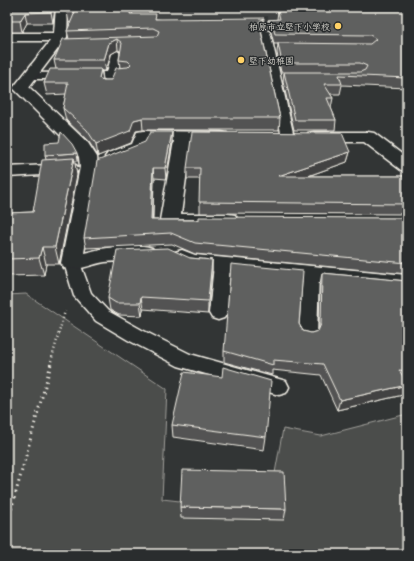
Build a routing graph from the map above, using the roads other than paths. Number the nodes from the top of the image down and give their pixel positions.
1 (62, 7) edge
2 (265, 32) dead end
3 (7, 37) edge
4 (61, 42) junction
5 (118, 47) edge
6 (111, 75) junction
7 (125, 75) edge
8 (30, 76) junction
9 (108, 88) edge
10 (183, 136) junction
11 (236, 137) edge
12 (281, 137) joint
13 (403, 157) edge
14 (89, 167) junction
15 (7, 172) edge
16 (249, 221) edge
17 (72, 263) junction
18 (222, 265) junction
19 (311, 273) junction
20 (407, 283) edge
21 (218, 312) dead end
22 (308, 335) edge
23 (279, 387) dead end

1 - 4 street
2 - 12 lane
3 - 4 street
4 - 8 street
5 - 6 lane
6 - 7 lane
6 - 8 lane
6 - 9 lane
8 - 14 street
10 - 11 street
10 - 14 street
10 - 16 street
12 - 13 street
14 - 15 street
14 - 17 street
17 - 18 street
17 - 23 lane
18 - 19 street
18 - 21 lane
19 - 20 street
19 - 22 lane

